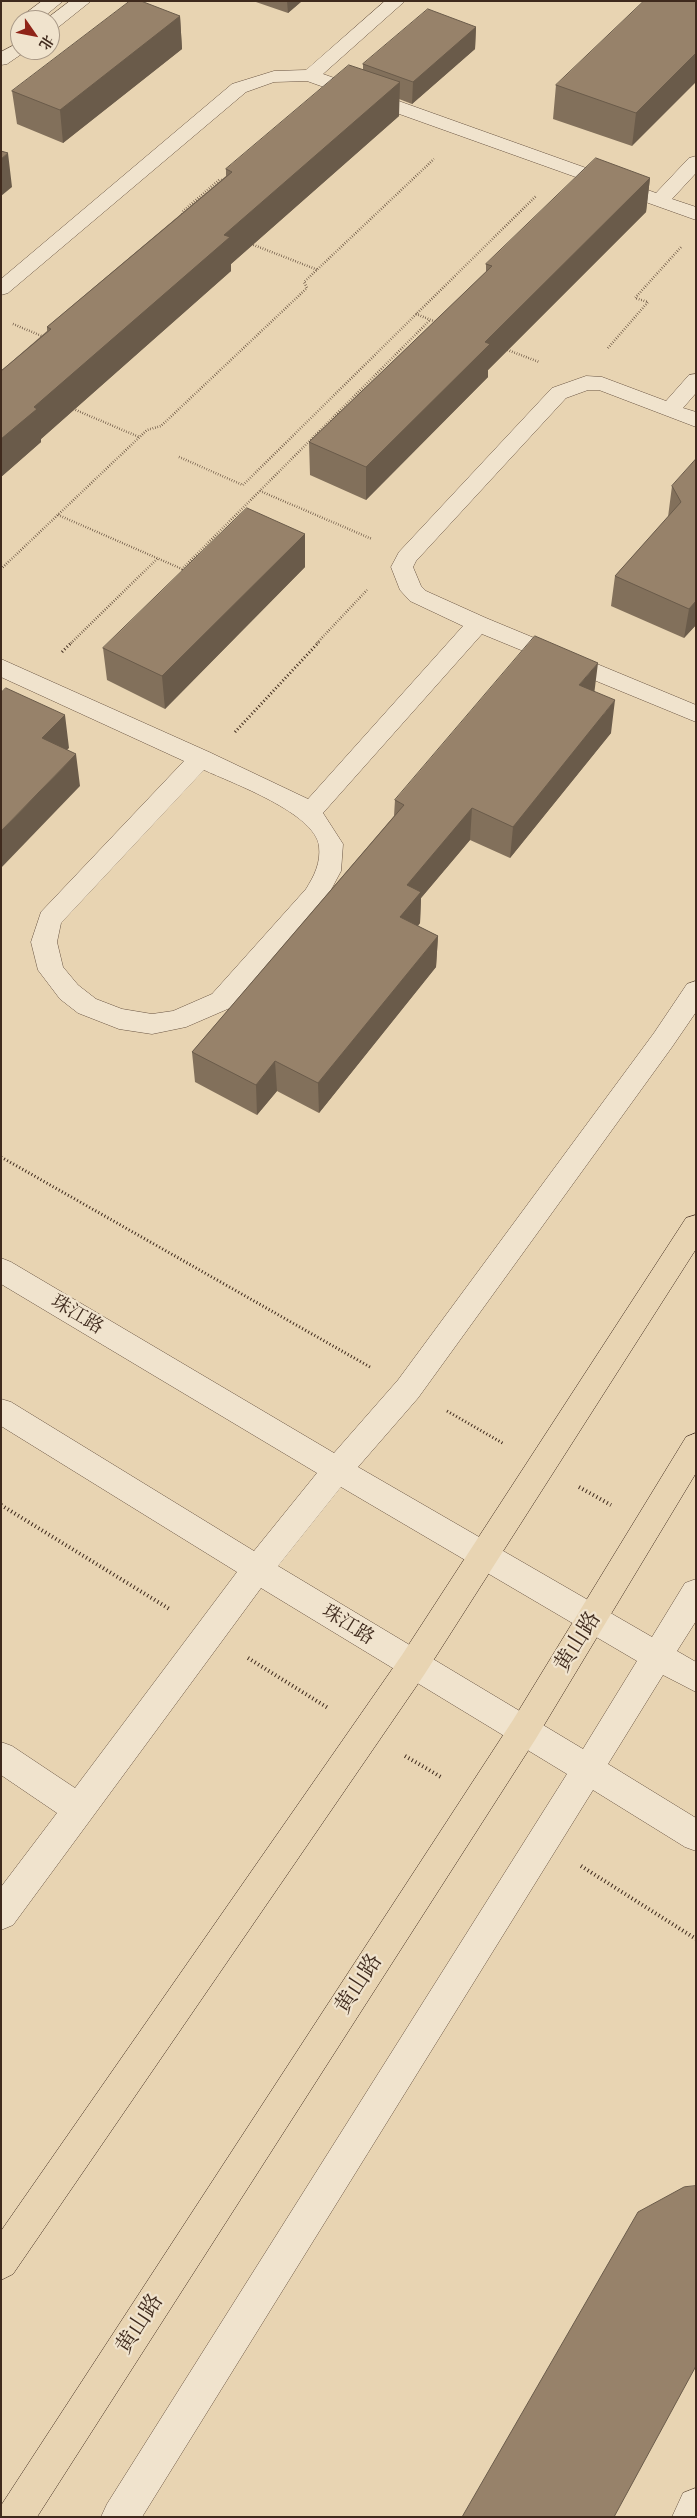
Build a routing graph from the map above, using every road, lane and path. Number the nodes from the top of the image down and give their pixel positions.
1 (54, 1) edge
2 (82, 1) edge
3 (396, 1) edge
4 (42, 10) edge
5 (60, 17) edge
6 (310, 76) junction
7 (463, 131) junction
8 (696, 162) edge
9 (565, 167) junction
10 (226, 180) edge
11 (659, 201) junction
12 (696, 214) edge
13 (183, 217) edge
14 (246, 242) edge
15 (684, 244) dead end
16 (318, 270) junction
17 (1, 289) edge
18 (416, 314) junction
19 (430, 320) junction
20 (10, 323) dead end
21 (439, 323) edge
22 (45, 337) edge
23 (501, 347) edge
24 (696, 380) edge
25 (578, 382) junction
26 (69, 408) edge
27 (670, 410) junction
28 (696, 420) edge
29 (139, 438) junction
30 (179, 458) dead end
31 (260, 491) junction
32 (58, 515) junction
33 (158, 558) junction
34 (406, 561) junction
35 (1, 568) edge
36 (478, 624) junction
37 (1, 667) edge
38 (32, 681) junction
39 (696, 714) edge
40 (204, 760) junction
41 (308, 813) junction
42 (696, 991) edge
43 (1, 1157) edge
44 (696, 1226) edge
45 (1, 1270) edge
46 (408, 1390) junction
47 (1, 1410) edge
48 (696, 1446) edge
49 (541, 1466) junction
50 (337, 1470) junction
51 (647, 1526) junction
52 (482, 1556) junction
53 (257, 1569) junction
54 (696, 1593) edge
55 (592, 1619) junction
56 (657, 1656) junction
57 (413, 1665) junction
58 (696, 1678) edge
59 (524, 1730) junction
60 (1, 1757) edge
61 (588, 1769) junction
62 (79, 1809) junction
63 (696, 1836) edge
64 (1, 1914) edge
65 (1, 2262) edge
66 (696, 2506) edge
67 (15, 2517) edge
68 (120, 2517) edge
69 (690, 2517) edge

1 - 4 street
2 - 5 street
3 - 6 street
6 - 7 street
6 - 17 street
7 - 9 street
7 - 16 path
8 - 11 street
9 - 11 street
9 - 18 path
10 - 13 path
11 - 12 street
14 - 16 path
15 - 25 path
16 - 29 path
18 - 19 path
18 - 30 path
19 - 21 path
19 - 31 path
20 - 22 path
23 - 25 path
24 - 27 street
25 - 27 street
25 - 34 street
26 - 29 path
27 - 28 street
29 - 32 path
31 - 33 path
31 - 34 path
32 - 33 path
32 - 35 path
33 - 38 path
34 - 36 street
34 - 40 path
36 - 39 street
36 - 41 street
37 - 38 street
38 - 40 street
40 - 41 street
40 - 41 street
42 - 46 street
43 - 46 path
44 - 49 main road
45 - 50 street, 珠江路
46 - 49 path
46 - 50 street
47 - 53 street, 珠江路
48 - 51 main road, 黄山路
49 - 51 path
49 - 52 main road
50 - 52 street, 珠江路
50 - 53 street
51 - 55 main road, 黄山路
52 - 55 street, 珠江路
52 - 57 main road
53 - 57 street, 珠江路
53 - 62 street
54 - 56 street
55 - 56 street, 珠江路
55 - 59 main road, 黄山路
56 - 58 street, 珠江路
56 - 61 street
57 - 59 street, 珠江路
57 - 65 main road
59 - 61 street, 珠江路
59 - 67 main road, 黄山路
60 - 62 street
61 - 63 street, 珠江路
61 - 68 street
62 - 64 street
66 - 69 street

